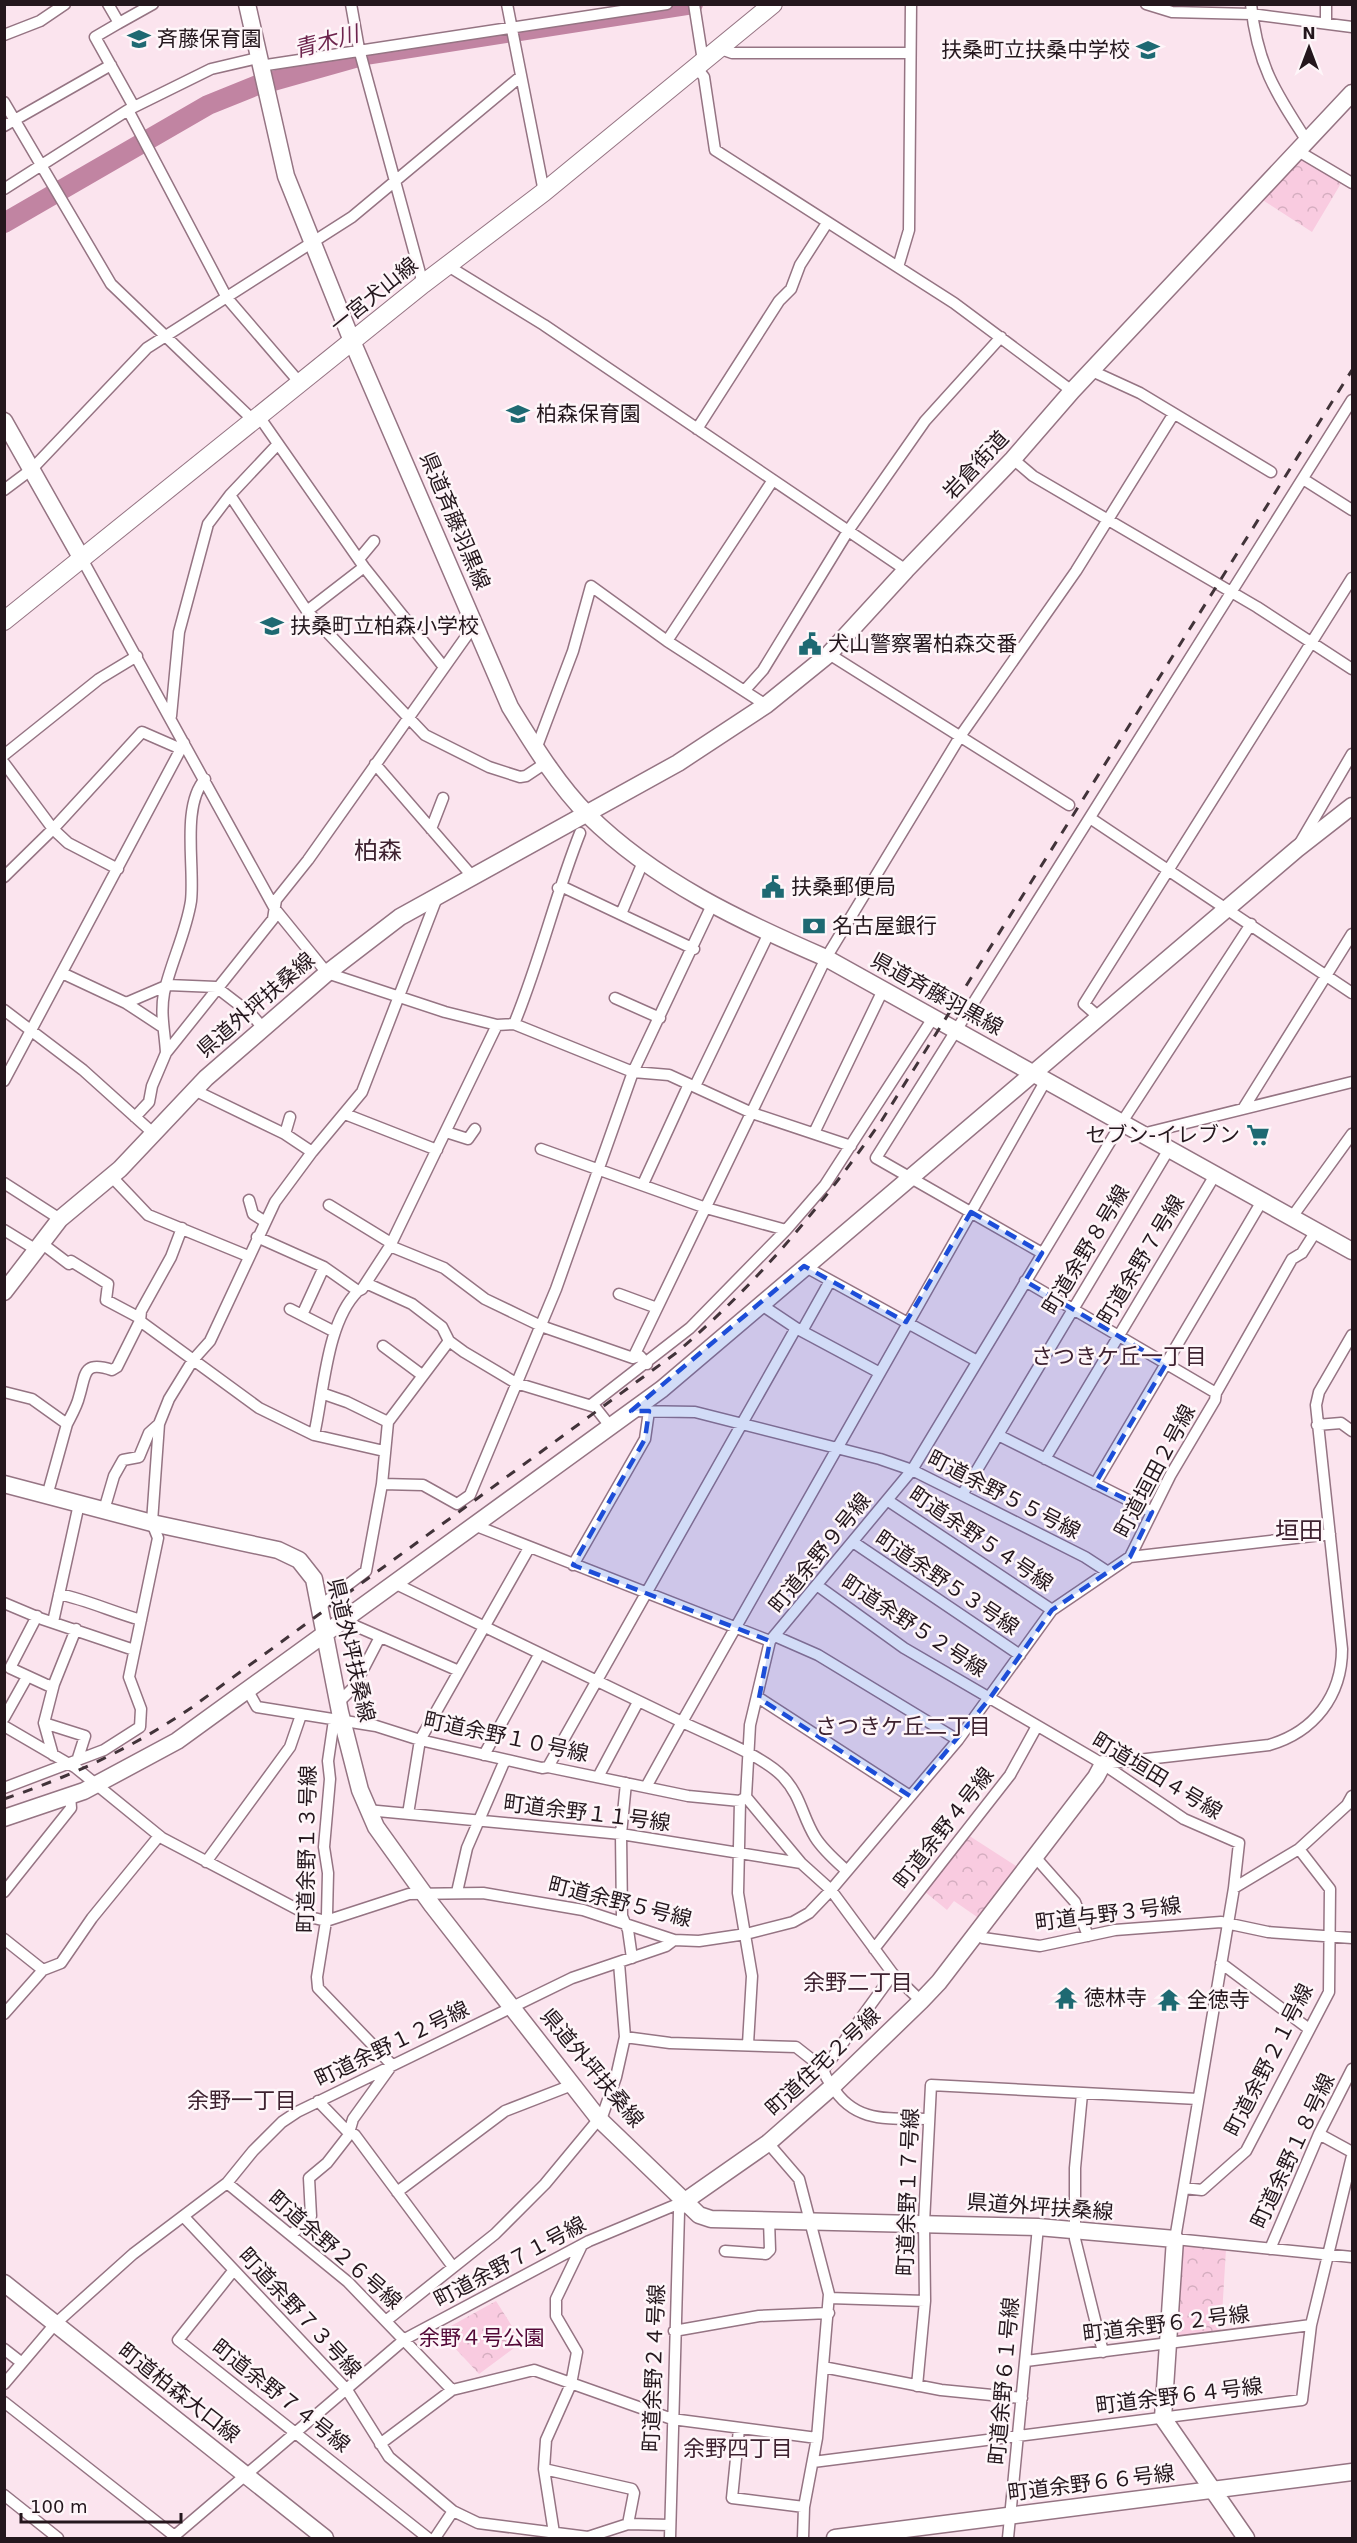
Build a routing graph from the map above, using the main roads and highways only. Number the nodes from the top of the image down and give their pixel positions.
1 (773, 4) edge
2 (4, 621) edge

1 - 2 main road, 一宮犬山線

